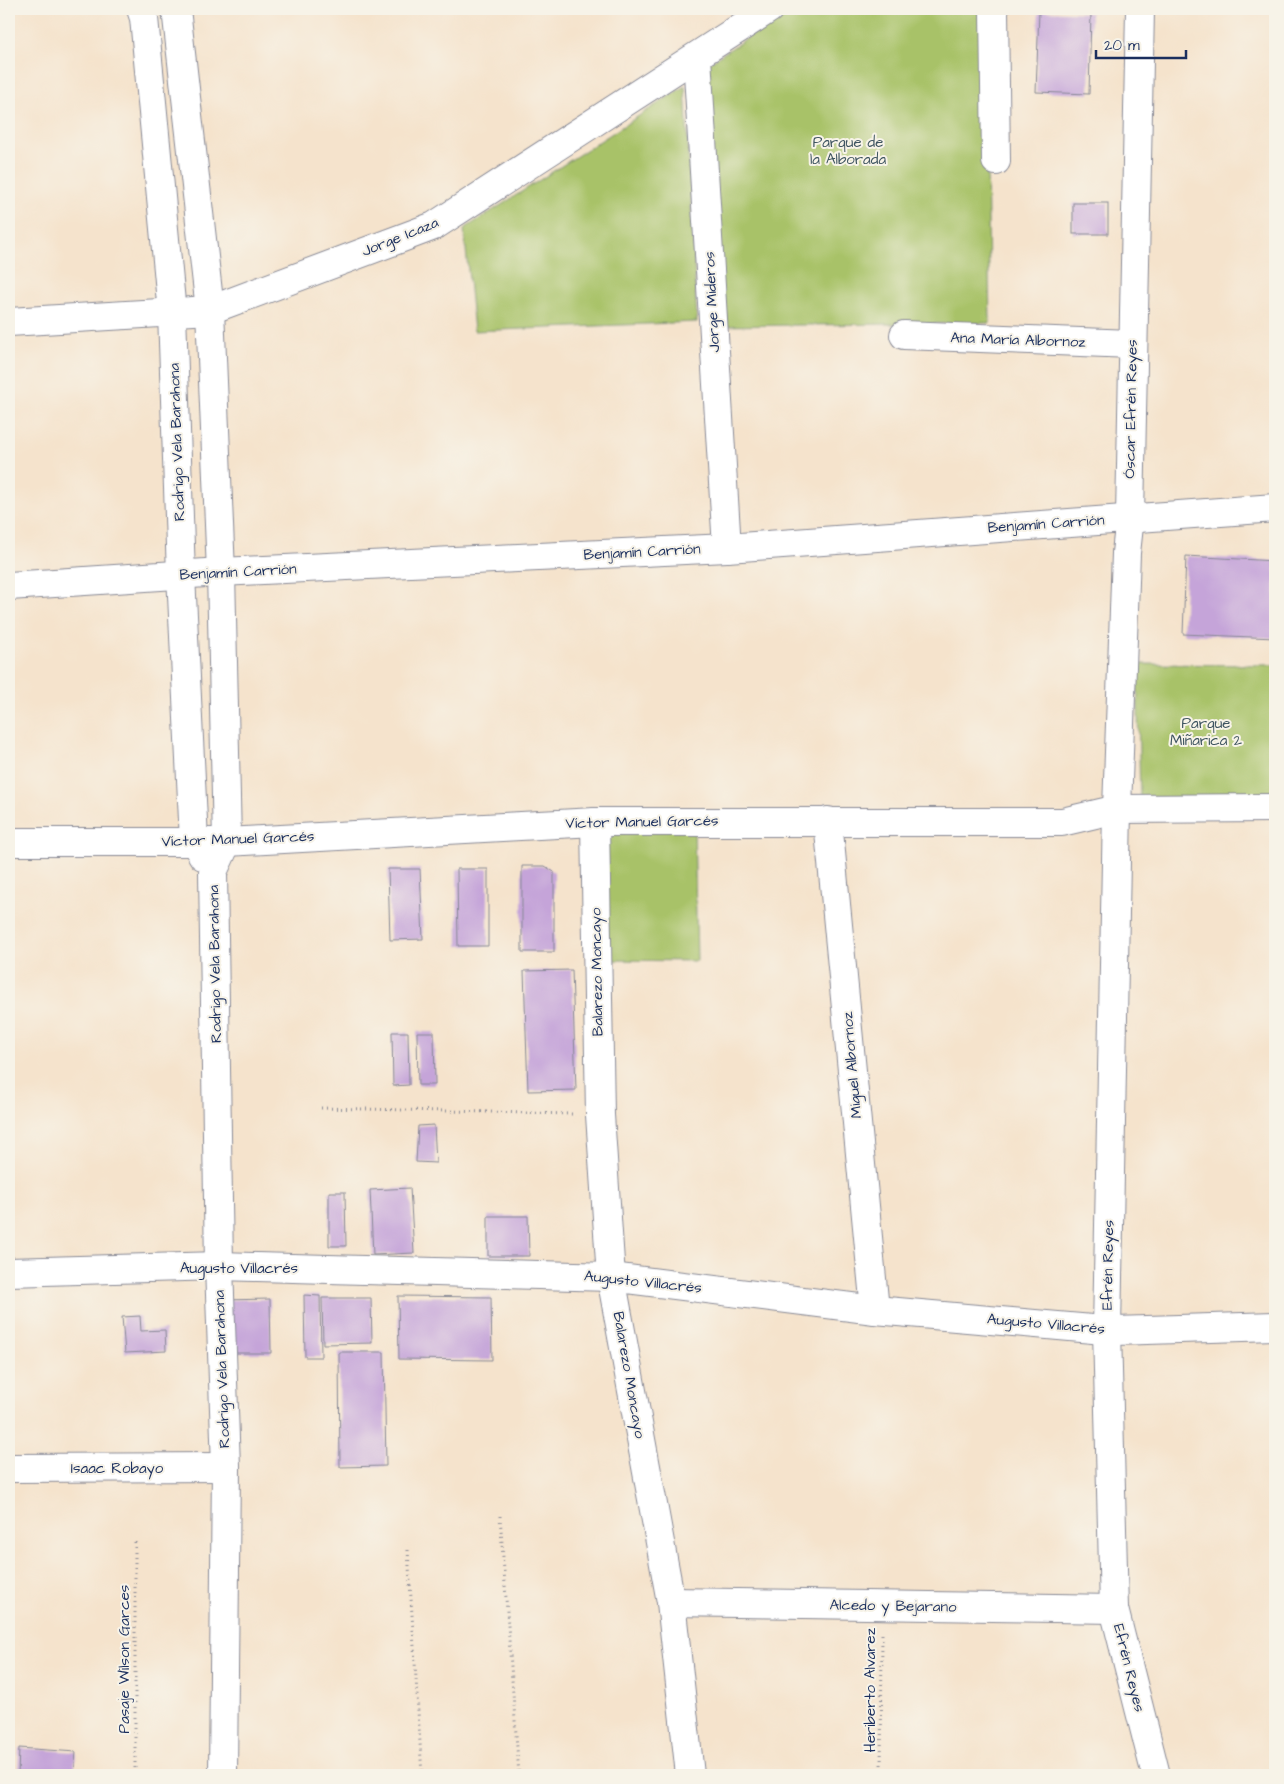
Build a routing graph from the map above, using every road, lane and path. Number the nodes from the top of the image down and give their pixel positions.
1 (140, 9) edge
2 (176, 9) edge
3 (769, 9) edge
4 (994, 9) edge
5 (1140, 9) edge
6 (697, 56) junction
7 (996, 161) dead end
8 (210, 310) junction
9 (172, 313) junction
10 (9, 322) edge
11 (904, 335) dead end
12 (1132, 344) junction
13 (1275, 508) edge
14 (1130, 517) junction
15 (726, 548) junction
16 (221, 572) junction
17 (181, 575) junction
18 (9, 586) edge
19 (1275, 808) edge
20 (1117, 809) junction
21 (828, 821) junction
22 (596, 822) junction
23 (194, 841) junction
24 (9, 842) edge
25 (227, 842) junction
26 (213, 872) junction
27 (321, 1108) dead end
28 (600, 1115) junction
29 (219, 1266) junction
30 (9, 1272) edge
31 (611, 1277) junction
32 (875, 1310) junction
33 (1275, 1326) edge
34 (1107, 1330) junction
35 (9, 1468) edge
36 (226, 1468) junction
37 (500, 1516) dead end
38 (135, 1542) dead end
39 (408, 1550) dead end
40 (671, 1602) junction
41 (882, 1605) junction
42 (1114, 1609) junction
43 (135, 1775) edge
44 (223, 1775) edge
45 (422, 1775) edge
46 (519, 1775) edge
47 (690, 1775) edge
48 (881, 1775) edge
49 (1156, 1775) edge

1 - 9 street, Rodrigo Vela Barahona
2 - 8 street, Rodrigo Vela Barahona
3 - 6 street, Jorge Icaza
4 - 7 street
5 - 12 street, Óscar Efrén Reyes
6 - 8 street, Jorge Icaza
6 - 15 street, Jorge Mideros
8 - 9 street, Jorge Icaza
8 - 16 street, Rodrigo Vela Barahona
9 - 10 street, Jorge Icaza
9 - 17 street, Rodrigo Vela Barahona
11 - 12 street, Ana María Albornoz
12 - 14 street, Óscar Efrén Reyes
13 - 14 street, Benjamín Carrión
14 - 15 street, Benjamín Carrión
14 - 20 street, Óscar Efrén Reyes
15 - 16 street, Benjamín Carrión
16 - 17 street, Benjamín Carrión
16 - 25 street, Rodrigo Vela Barahona
17 - 18 street, Benjamín Carrión
17 - 23 street, Rodrigo Vela Barahona
19 - 20 street, Víctor Manuel Garcés
20 - 21 street, Víctor Manuel Garcés
20 - 34 street, Efrén Reyes
21 - 22 street, Víctor Manuel Garcés
21 - 32 street, Miguel Albornoz
22 - 25 street, Víctor Manuel Garcés
22 - 28 street, Balarezo Moncayo
23 - 24 street, Víctor Manuel Garcés
23 - 25 street, Víctor Manuel Garcés
23 - 26 street, Rodrigo Vela Barahona
25 - 26 street, Rodrigo Vela Barahona
26 - 29 street, Rodrigo Vela Barahona
27 - 28 path
28 - 31 street, Balarezo Moncayo
29 - 30 street, Augusto Villacrés
29 - 31 street, Augusto Villacrés
29 - 36 street, Rodrigo Vela Barahona
31 - 32 street, Augusto Villacrés
31 - 40 street, Balarezo Moncayo
32 - 34 street, Augusto Villacrés
33 - 34 street, Augusto Villacrés
34 - 42 street, Efrén Reyes
35 - 36 street, Isaac Robayo
36 - 44 street, Rodrigo Vela Barahona
37 - 46 path
38 - 43 path, Pasaje Wilson Garces
39 - 45 path
40 - 41 street, Alcedo y Bejarano
40 - 47 street, Balarezo Moncayo
41 - 42 street, Alcedo y Bejarano
41 - 48 path, Heriberto Alvarez
42 - 49 street, Efrén Reyes

